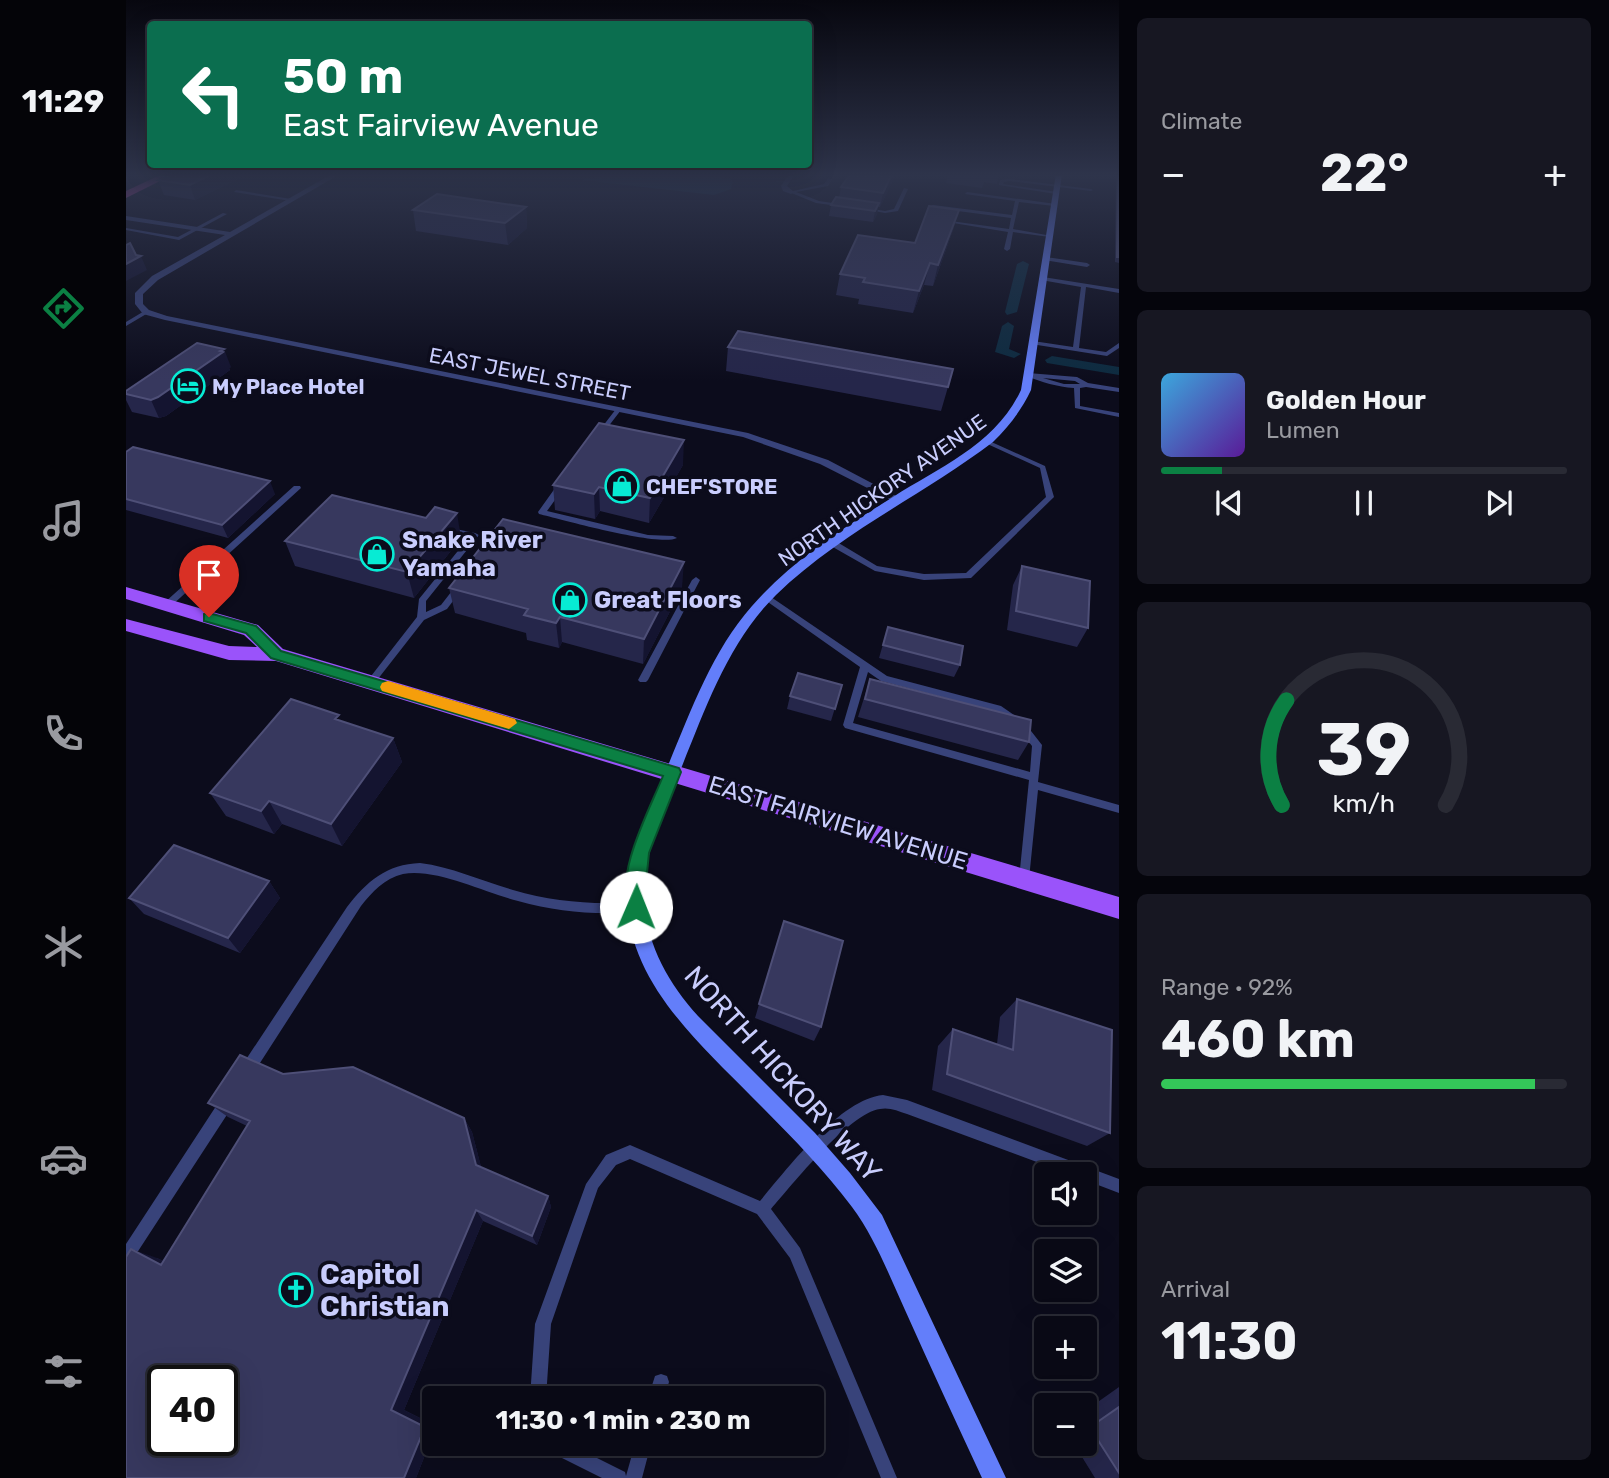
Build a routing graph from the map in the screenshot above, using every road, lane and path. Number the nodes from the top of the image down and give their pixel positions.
1 (215, 243) edge
2 (1008, 243) edge
3 (1049, 243) edge
4 (1007, 249) dead end
5 (1046, 259) junction
6 (1087, 265) dead end
7 (1043, 279) junction
8 (1084, 286) junction
9 (1119, 291) edge
10 (146, 312) junction
11 (126, 324) edge
12 (1033, 343) junction
13 (1119, 345) edge
14 (1076, 349) junction
15 (1028, 375) junction
16 (1086, 385) junction
17 (1077, 387) junction
18 (1119, 390) edge
19 (618, 410) junction
20 (1119, 415) edge
21 (985, 441) junction
22 (593, 443) edge
23 (564, 482) edge
24 (297, 488) dead end
25 (897, 499) junction
26 (437, 526) edge
27 (673, 538) dead end
28 (834, 544) junction
29 (696, 580) dead end
30 (460, 586) edge
31 (126, 593) edge
32 (768, 598) junction
33 (167, 605) junction
34 (421, 618) junction
35 (126, 625) edge
36 (276, 654) junction
37 (865, 666) junction
38 (643, 680) dead end
39 (371, 682) junction
40 (673, 772) junction
41 (1033, 781) junction
42 (1119, 809) edge
43 (1024, 879) junction
44 (636, 907) junction
45 (1119, 908) edge
46 (816, 1149) junction
47 (1119, 1186) edge
48 (762, 1209) junction
49 (126, 1257) edge
50 (661, 1382) dead end
51 (539, 1386) edge
52 (660, 1386) edge
53 (576, 1456) edge
54 (640, 1456) edge
55 (619, 1478) edge
56 (634, 1478) edge
57 (889, 1478) edge
58 (994, 1478) edge

1 - 10 street
2 - 4 lane
3 - 5 street, NORTH HICKORY AVENUE
5 - 6 lane
5 - 7 street, NORTH HICKORY AVENUE
7 - 8 lane
7 - 12 street, NORTH HICKORY AVENUE
8 - 9 lane
8 - 14 lane
10 - 11 lane
10 - 19 street, EAST JEWEL STREET
12 - 14 lane
12 - 15 street, NORTH HICKORY AVENUE
13 - 14 lane
15 - 16 lane
15 - 17 lane
15 - 21 street, NORTH HICKORY AVENUE
16 - 17 lane
16 - 18 lane
17 - 20 lane
19 - 22 lane
19 - 25 street, EAST JEWEL STREET
21 - 25 street, NORTH HICKORY AVENUE
21 - 28 lane
23 - 27 lane
24 - 33 lane
25 - 28 street, NORTH HICKORY AVENUE
26 - 34 lane
28 - 32 street, NORTH HICKORY AVENUE
29 - 38 lane
30 - 34 lane
31 - 33 main road, EAST FAIRVIEW AVENUE
32 - 37 lane
32 - 40 street, NORTH HICKORY AVENUE
33 - 36 main road, EAST FAIRVIEW AVENUE
34 - 39 lane
35 - 36 main road, EAST FAIRVIEW AVENUE
36 - 39 main road, EAST FAIRVIEW AVENUE
37 - 41 lane
37 - 41 lane
39 - 40 main road, EAST FAIRVIEW AVENUE
40 - 43 main road, EAST FAIRVIEW AVENUE
40 - 44 street, NORTH HICKORY WAY
41 - 42 lane
41 - 43 lane
43 - 45 main road, EAST FAIRVIEW AVENUE
44 - 46 street, NORTH HICKORY WAY
44 - 49 lane
46 - 47 lane
46 - 48 lane
46 - 58 street, NORTH HICKORY WAY
48 - 51 lane
48 - 57 lane
50 - 52 lane
53 - 55 lane
54 - 56 lane

